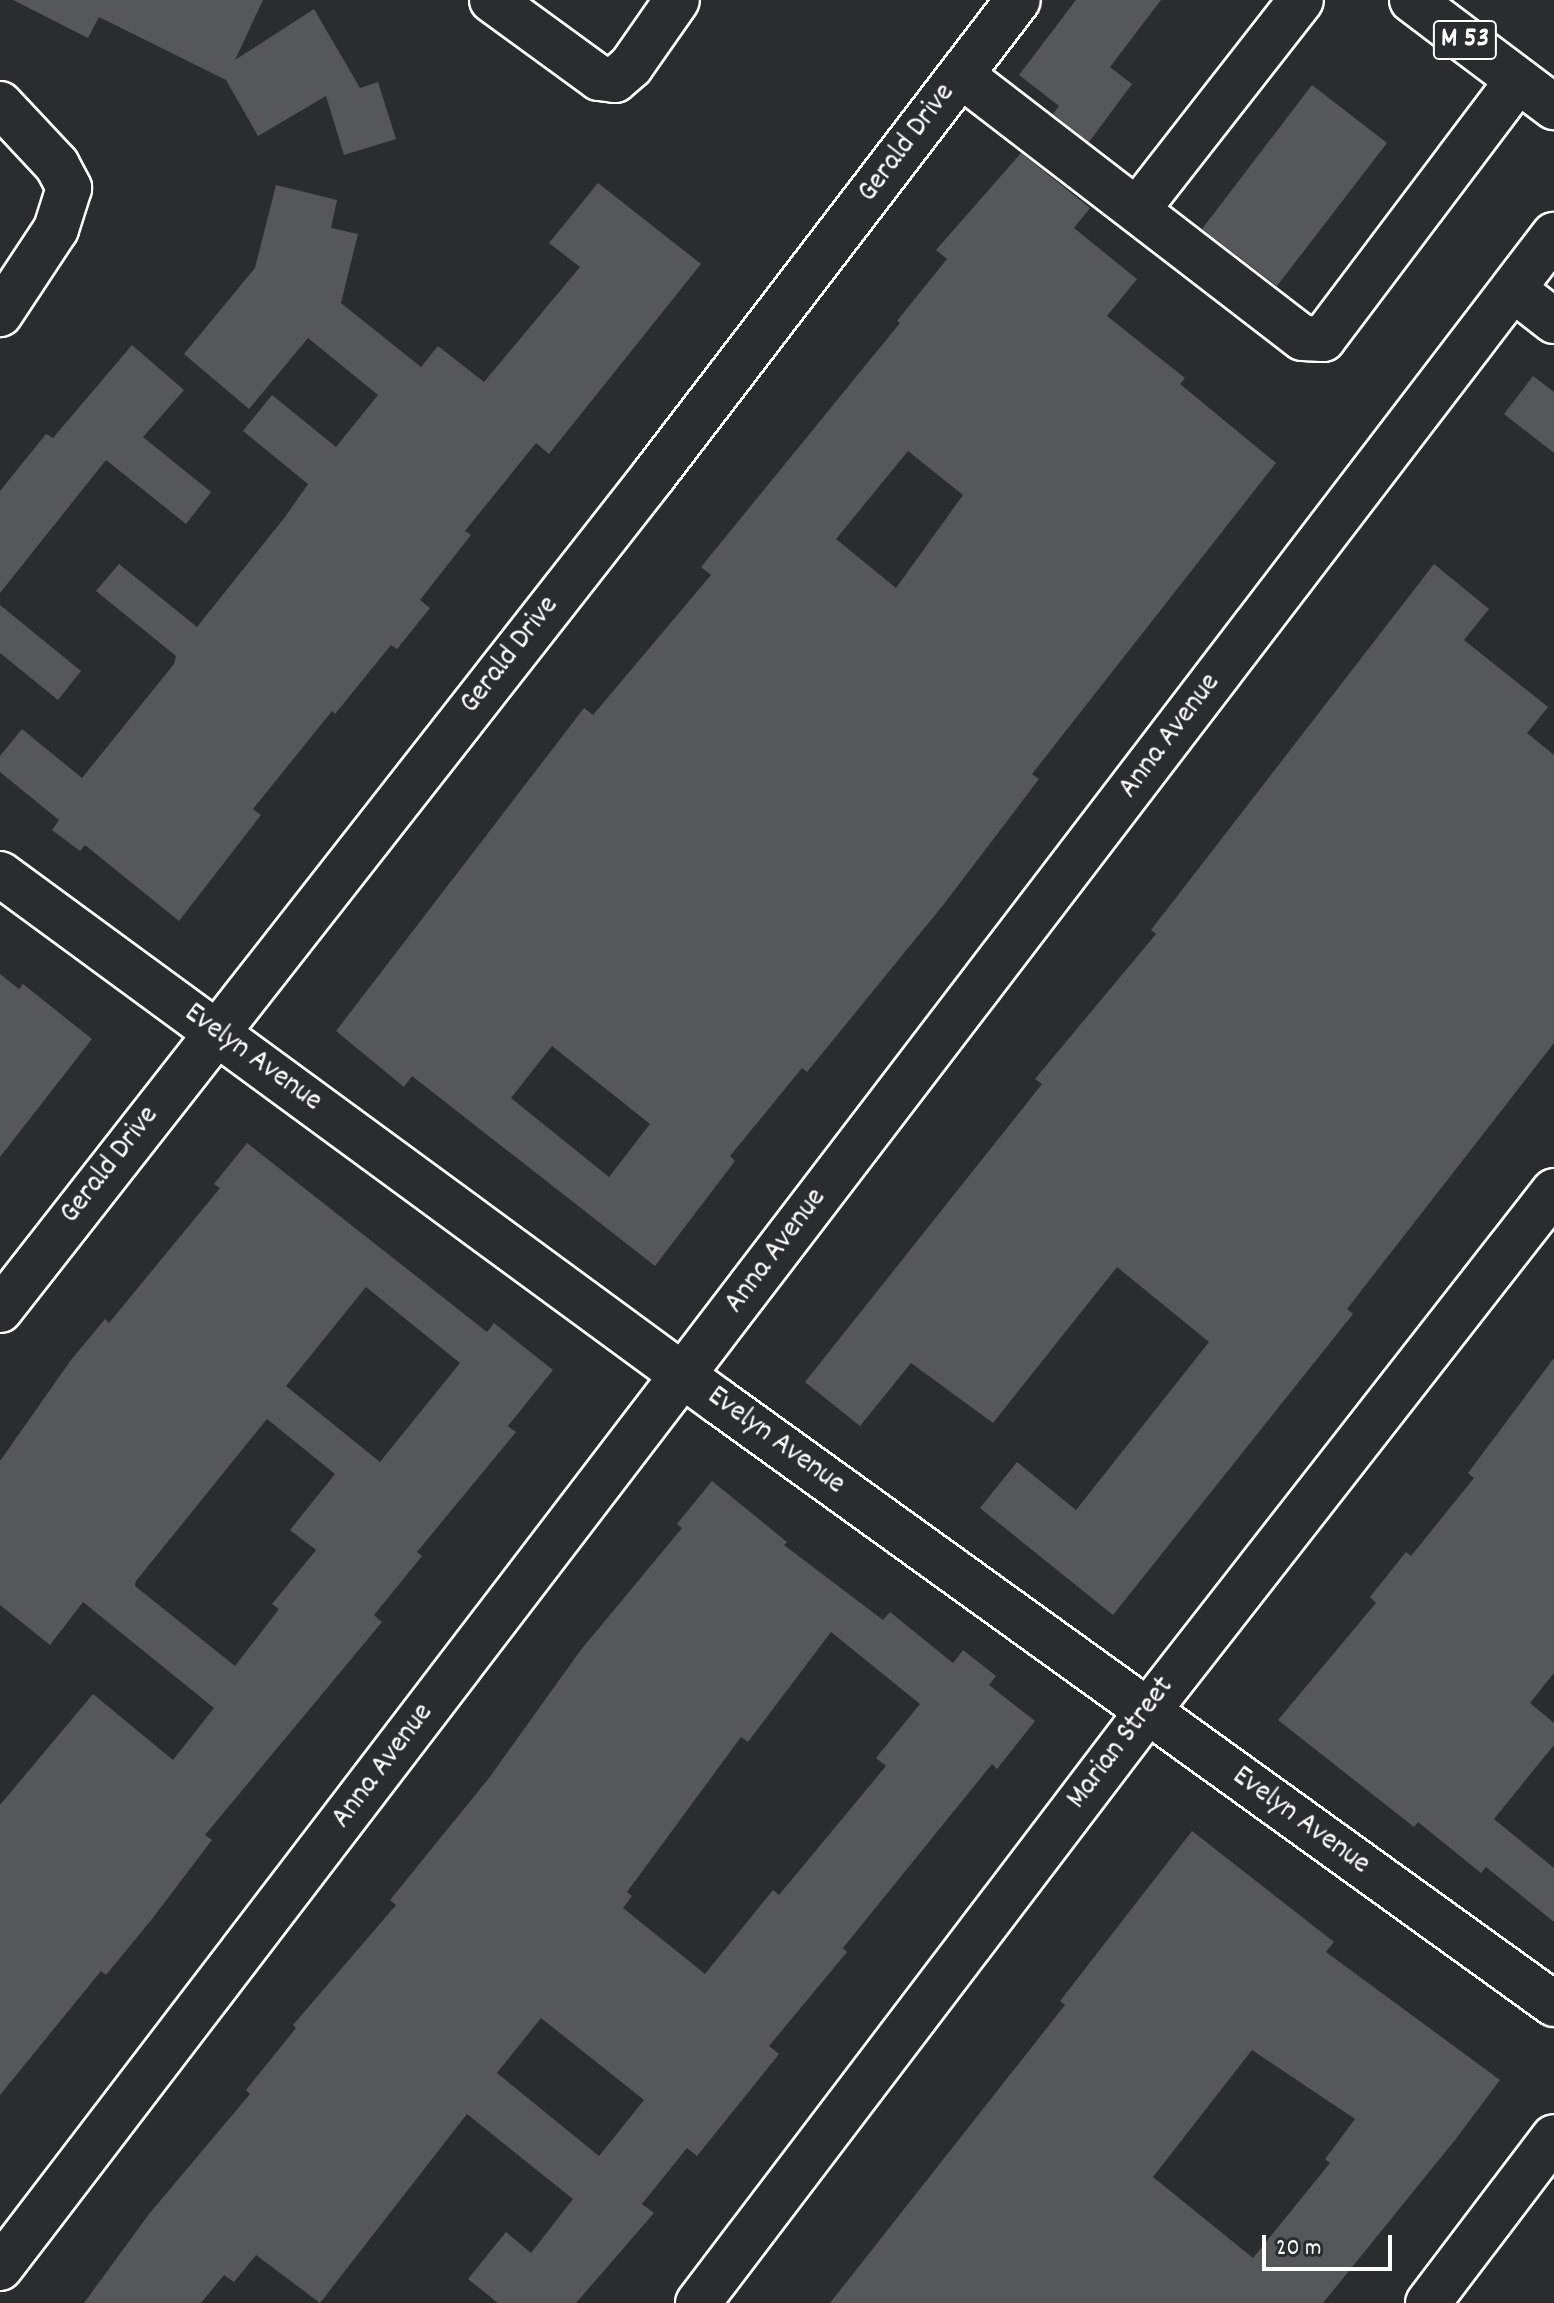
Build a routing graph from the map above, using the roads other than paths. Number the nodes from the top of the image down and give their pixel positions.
1 (492, 0) edge
2 (677, 0) edge
3 (1018, 0) edge
4 (1301, 0) edge
5 (1412, 0) edge
6 (961, 75) junction
7 (1518, 80) junction
8 (0, 104) edge
9 (1554, 107) edge
10 (1137, 210) junction
11 (1554, 235) edge
12 (1513, 289) junction
13 (0, 314) edge
14 (1554, 321) edge
15 (0, 874) edge
16 (214, 1032) junction
17 (1554, 1191) edge
18 (0, 1310) edge
19 (683, 1376) junction
20 (1147, 1712) junction
21 (1554, 2004) edge
22 (1554, 2137) edge
23 (0, 2268) edge
24 (698, 2303) edge
25 (1428, 2303) edge

1 - 2 street
3 - 6 street, Gerald Drive
4 - 10 street
5 - 7 street, M 53
6 - 10 street
6 - 16 street, Gerald Drive
7 - 9 street, M 53
7 - 10 street
8 - 13 street
11 - 12 street, Anna Avenue
12 - 14 street
12 - 19 street, Anna Avenue
15 - 16 street, Evelyn Avenue
16 - 18 street, Gerald Drive
16 - 19 street, Evelyn Avenue
17 - 20 street, Marian Street
19 - 20 street, Evelyn Avenue
19 - 23 street, Anna Avenue
20 - 21 street, Evelyn Avenue
20 - 24 street, Marian Street
22 - 25 street

